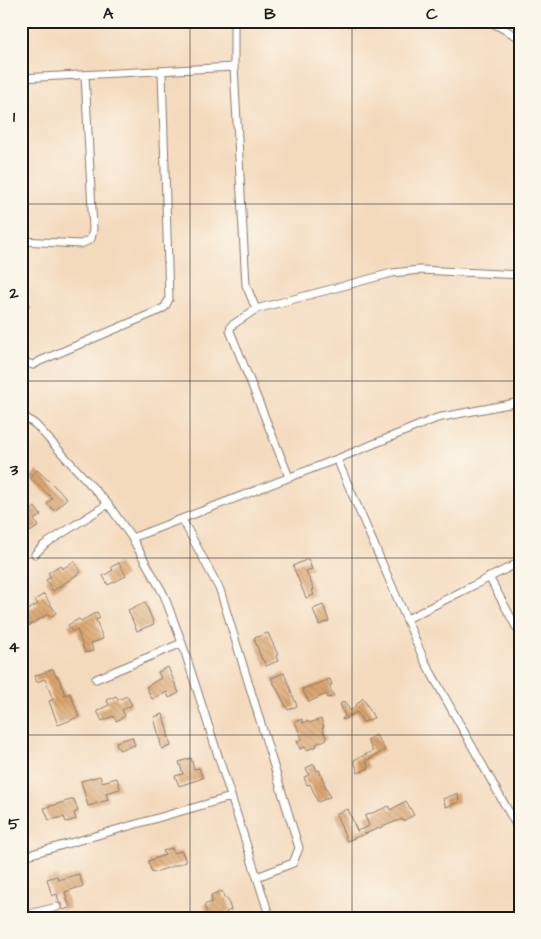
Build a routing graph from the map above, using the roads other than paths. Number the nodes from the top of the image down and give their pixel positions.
1 (234, 21) edge
2 (489, 21) edge
3 (520, 38) edge
4 (234, 67) junction
5 (162, 70) junction
6 (85, 75) junction
7 (21, 78) edge
8 (21, 241) edge
9 (520, 276) edge
10 (256, 310) junction
11 (21, 361) edge
12 (520, 402) edge
13 (21, 414) edge
14 (337, 459) junction
15 (289, 477) junction
16 (108, 504) junction
17 (182, 519) junction
18 (132, 538) junction
19 (35, 554) dead end
20 (520, 562) edge
21 (489, 578) junction
22 (407, 619) junction
23 (520, 634) edge
24 (182, 642) junction
25 (96, 679) dead end
26 (231, 797) junction
27 (520, 832) edge
28 (21, 857) edge
29 (257, 877) junction
30 (57, 907) dead end
31 (21, 916) edge
32 (270, 918) edge

1 - 4 street
2 - 3 street
4 - 5 street
4 - 10 street
5 - 6 street
5 - 11 street
6 - 7 street
6 - 8 street
9 - 10 street
10 - 15 street
12 - 14 street
13 - 16 street
14 - 15 street
14 - 22 street
15 - 17 street
16 - 18 street
16 - 19 street
17 - 18 street
17 - 29 street
18 - 24 street
20 - 21 street
21 - 22 street
21 - 23 street
22 - 27 street
24 - 25 street
24 - 26 street
26 - 28 street
26 - 29 street
29 - 32 street
30 - 31 street

